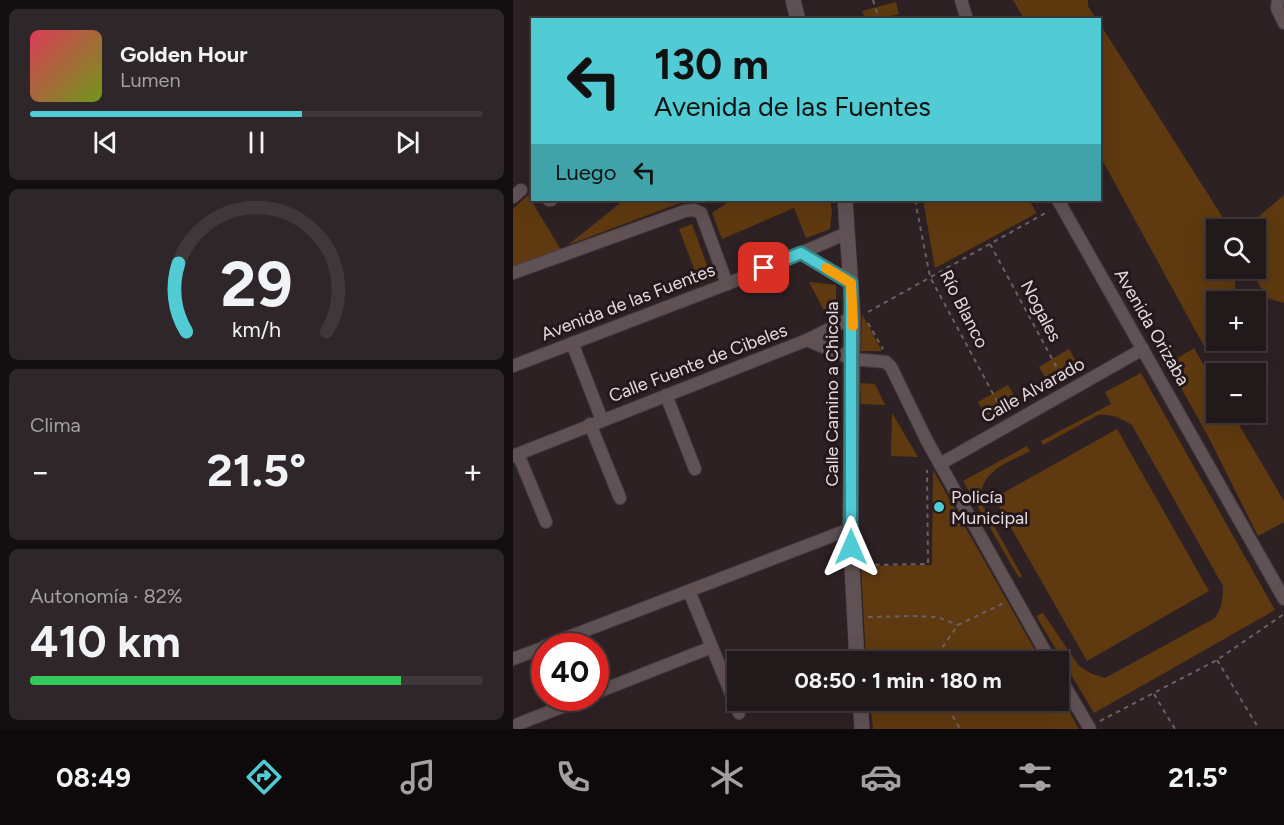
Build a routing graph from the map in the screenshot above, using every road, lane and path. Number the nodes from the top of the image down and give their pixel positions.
1 (793, 0) edge
2 (873, 0) edge
3 (961, 0) edge
4 (1278, 0) edge
5 (798, 18) edge
6 (878, 18) edge
7 (966, 18) edge
8 (1284, 22) edge
9 (845, 201) edge
10 (915, 201) edge
11 (1059, 202) edge
12 (847, 233) junction
13 (990, 244) junction
14 (801, 253) junction
15 (513, 273) edge
16 (930, 277) junction
17 (851, 283) junction
18 (727, 284) junction
19 (858, 316) junction
20 (807, 340) junction
21 (572, 343) junction
22 (1143, 348) junction
23 (852, 359) junction
24 (886, 362) junction
25 (513, 366) edge
26 (1069, 391) junction
27 (666, 395) junction
28 (596, 422) junction
29 (1010, 424) junction
30 (927, 441) junction
31 (515, 455) edge
32 (940, 464) junction
33 (695, 469) dead end
34 (621, 498) dead end
35 (546, 522) dead end
36 (850, 529) junction
37 (851, 566) junction
38 (690, 591) junction
39 (1014, 598) junction
40 (1284, 599) edge
41 (1284, 614) edge
42 (853, 618) junction
43 (959, 625) junction
44 (581, 633) edge
45 (712, 647) junction
46 (856, 651) edge
47 (940, 651) edge
48 (1045, 651) edge
49 (531, 652) edge
50 (513, 659) edge
51 (1217, 660) junction
52 (609, 687) edge
53 (1069, 693) edge
54 (1154, 694) junction
55 (552, 711) edge
56 (861, 711) edge
57 (950, 711) edge
58 (739, 713) dead end
59 (518, 724) dead end
60 (1089, 728) edge
61 (862, 729) edge
62 (960, 729) edge
63 (1175, 729) edge
64 (1259, 729) edge

1 - 5 street
2 - 6 path
3 - 7 street
4 - 8 street
9 - 12 street, Calle Camino a Chicola
10 - 16 path, Río Blanco
11 - 13 path
11 - 22 street, Avenida Orizaba
12 - 14 street, Avenida de las Fuentes
12 - 17 street, Calle Camino a Chicola
13 - 16 path
13 - 26 path, Nogales
14 - 17 street
14 - 18 street, Avenida de las Fuentes
15 - 18 street
16 - 19 path
16 - 29 path, Río Blanco
17 - 19 street, Calle Camino a Chicola
18 - 21 street, Avenida de las Fuentes
19 - 20 street
19 - 23 street, Calle Camino a Chicola
19 - 24 path
20 - 23 street, Calle Fuente de Cibeles
20 - 27 street, Calle Fuente de Cibeles
21 - 25 street, Avenida de las Fuentes
21 - 28 street
22 - 26 street, Calle Alvarado
22 - 40 street, Avenida Orizaba
23 - 24 street, Calle Fuente de Cibeles
23 - 36 street, Calle Camino a Chicola
24 - 30 street
26 - 29 street, Calle Alvarado
27 - 28 street, Calle Fuente de Cibeles
27 - 33 street
28 - 31 street
28 - 34 street
29 - 32 street, Calle Alvarado
30 - 32 street
30 - 37 path
31 - 35 street
32 - 39 street
36 - 37 street, Calle Camino a Chicola
36 - 38 street
37 - 42 street, Calle Camino a Chicola
38 - 44 street
38 - 45 street
39 - 43 path
39 - 48 street
41 - 51 path
42 - 43 path
42 - 46 street, Calle Camino a Chicola
43 - 47 path
45 - 52 street
45 - 58 street
49 - 50 street
51 - 54 path
51 - 64 path
53 - 60 street
54 - 60 path
54 - 63 path
55 - 59 street
56 - 61 street
57 - 62 path

